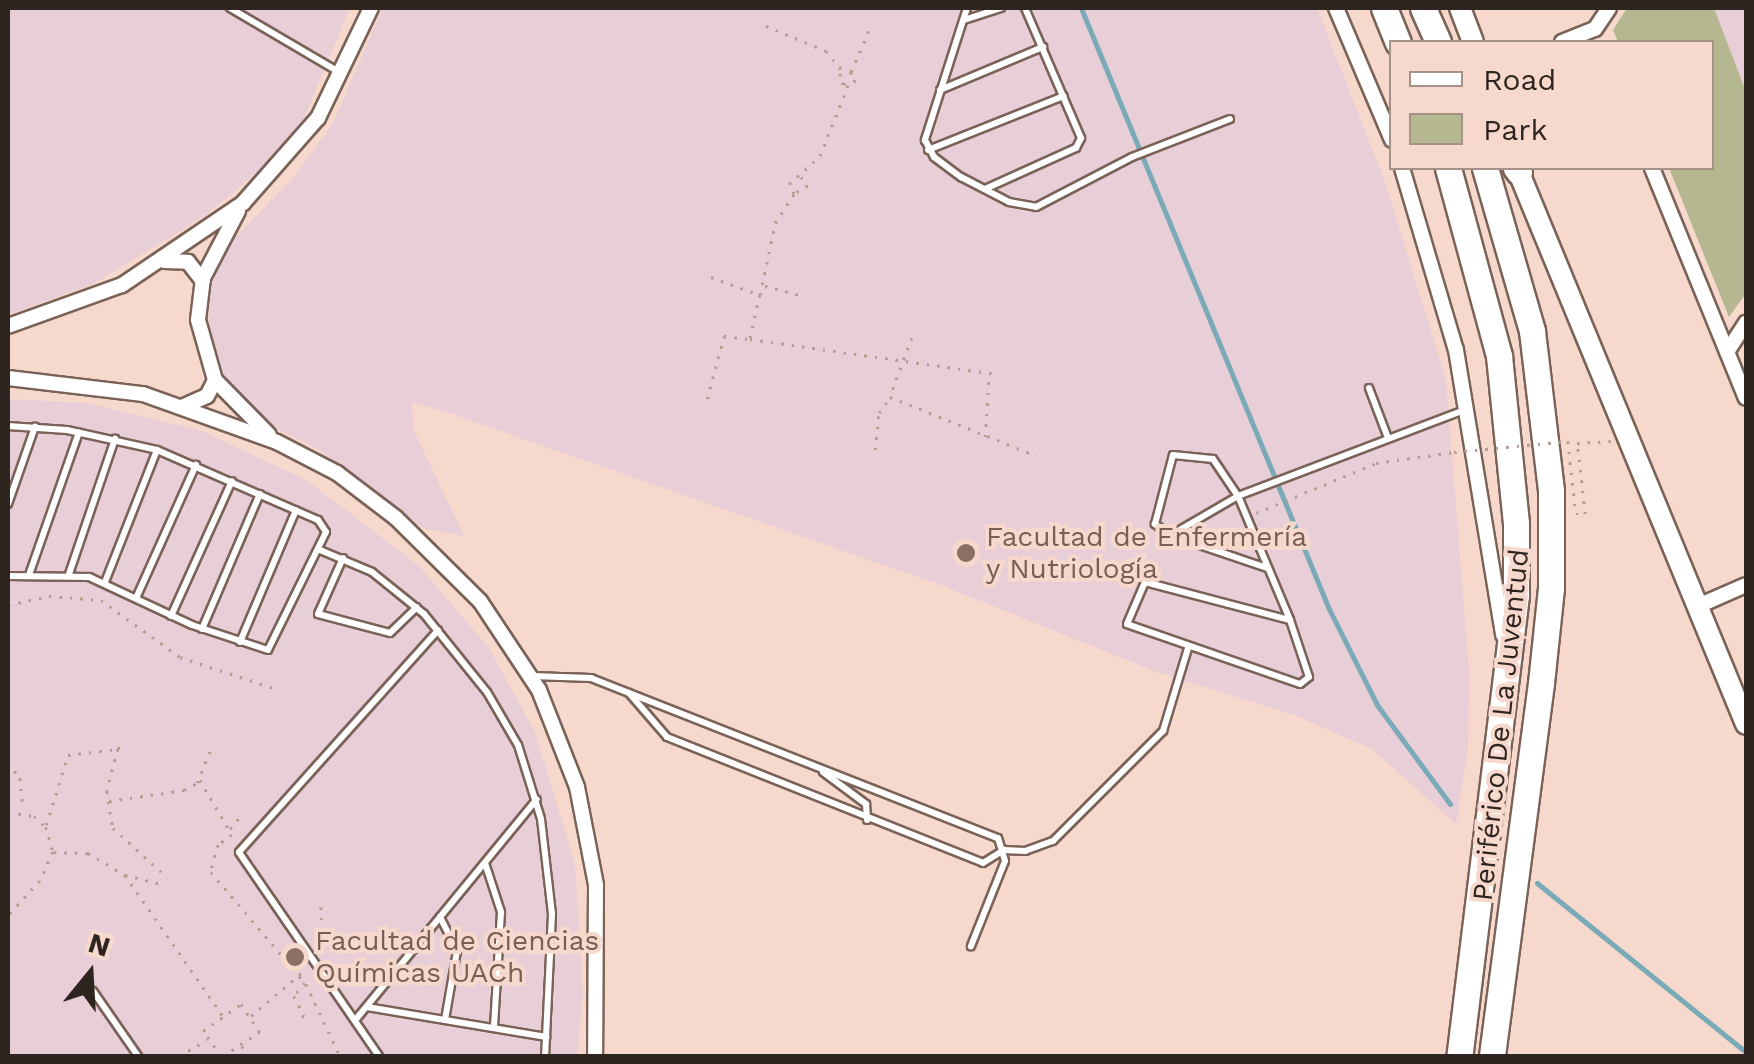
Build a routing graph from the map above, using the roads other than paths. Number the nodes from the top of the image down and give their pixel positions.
1 (230, 8) edge
2 (371, 8) edge
3 (967, 8) edge
4 (1001, 8) edge
5 (1025, 8) edge
6 (1336, 8) edge
7 (1384, 8) edge
8 (1423, 8) edge
9 (1460, 8) edge
10 (1609, 8) edge
11 (963, 20) junction
12 (1597, 36) edge
13 (1397, 40) edge
14 (1437, 40) edge
15 (1472, 40) edge
16 (1042, 48) junction
17 (342, 74) junction
18 (939, 91) junction
19 (1064, 96) junction
20 (1230, 119) dead end
21 (1389, 133) edge
22 (928, 150) junction
23 (1403, 170) edge
24 (1449, 170) edge
25 (1486, 170) edge
26 (1517, 170) edge
27 (1653, 170) edge
28 (984, 189) junction
29 (243, 202) junction
30 (160, 262) junction
31 (202, 281) junction
32 (1746, 323) edge
33 (8, 326) edge
34 (1728, 352) junction
35 (8, 378) edge
36 (215, 380) junction
37 (1369, 388) dead end
38 (1746, 398) edge
39 (182, 408) junction
40 (1468, 408) junction
41 (8, 426) edge
42 (35, 426) junction
43 (79, 432) junction
44 (1388, 438) junction
45 (115, 439) junction
46 (278, 442) junction
47 (156, 450) junction
48 (196, 465) junction
49 (232, 482) junction
50 (260, 494) junction
51 (1238, 496) junction
52 (8, 504) edge
53 (296, 510) junction
54 (1170, 536) junction
55 (320, 550) junction
56 (343, 558) junction
57 (1267, 568) junction
58 (68, 574) junction
59 (8, 576) edge
60 (29, 576) junction
61 (104, 582) junction
62 (1746, 584) edge
63 (137, 597) junction
64 (1698, 606) junction
65 (417, 607) junction
66 (172, 616) junction
67 (1290, 620) junction
68 (202, 629) junction
69 (438, 630) junction
70 (240, 642) junction
71 (1188, 648) junction
72 (1507, 661) junction
73 (530, 676) junction
74 (629, 693) junction
75 (1746, 724) edge
76 (818, 768) junction
77 (537, 799) junction
78 (867, 820) junction
79 (1004, 850) junction
80 (485, 862) junction
81 (440, 918) junction
82 (972, 946) dead end
83 (93, 991) dead end
84 (366, 1006) junction
85 (357, 1018) junction
86 (445, 1020) junction
87 (494, 1028) junction
88 (547, 1037) junction
89 (138, 1056) edge
90 (379, 1056) edge
91 (545, 1056) edge
92 (595, 1056) edge
93 (1459, 1056) edge
94 (1492, 1056) edge

1 - 17 lane
2 - 17 street
3 - 11 lane
4 - 11 lane
5 - 16 lane
6 - 21 street
7 - 13 highway
8 - 14 highway
9 - 15 street
10 - 12 street
11 - 18 lane
16 - 18 lane
16 - 19 lane
17 - 29 street
18 - 22 lane
19 - 22 lane
19 - 28 lane
20 - 28 lane
22 - 28 lane
23 - 40 street, Periférico De La Juventud
24 - 72 highway, Periférico De La Juventud
25 - 94 highway, Periférico De La Juventud
26 - 64 street
27 - 34 street
29 - 30 street
29 - 31 street
30 - 31 street
30 - 33 street
31 - 36 street
32 - 34 street
34 - 38 street
35 - 39 street
36 - 39 street
36 - 46 street
37 - 44 lane
39 - 46 street
40 - 44 lane
40 - 72 street, Periférico De La Juventud
41 - 42 lane
42 - 43 lane
42 - 52 lane
43 - 45 lane
43 - 60 lane
44 - 51 lane
45 - 47 lane
45 - 58 lane
46 - 73 street
47 - 48 lane
47 - 61 lane
48 - 49 lane
48 - 63 lane
49 - 50 lane
49 - 66 lane
50 - 53 lane
50 - 68 lane
51 - 54 lane
51 - 54 lane
51 - 57 lane
53 - 55 lane
53 - 70 lane
54 - 57 lane
55 - 56 lane
55 - 70 lane
56 - 65 lane
56 - 65 lane
57 - 67 lane
58 - 60 lane
58 - 61 lane
59 - 60 lane
61 - 63 lane
62 - 64 street
63 - 66 lane
64 - 75 street
65 - 69 lane
66 - 68 lane
67 - 71 lane
67 - 71 lane
68 - 70 lane
69 - 77 lane
69 - 85 lane
71 - 79 lane
72 - 93 highway, Periférico De La Juventud
73 - 74 lane
73 - 92 street
74 - 76 lane
74 - 78 lane
76 - 78 lane
76 - 79 lane
77 - 80 lane
77 - 88 lane
78 - 79 lane
79 - 82 lane
80 - 81 lane
80 - 87 lane
81 - 84 lane
81 - 86 lane
83 - 89 lane
84 - 85 lane
84 - 86 lane
85 - 90 lane
86 - 87 lane
87 - 88 lane
88 - 91 lane

